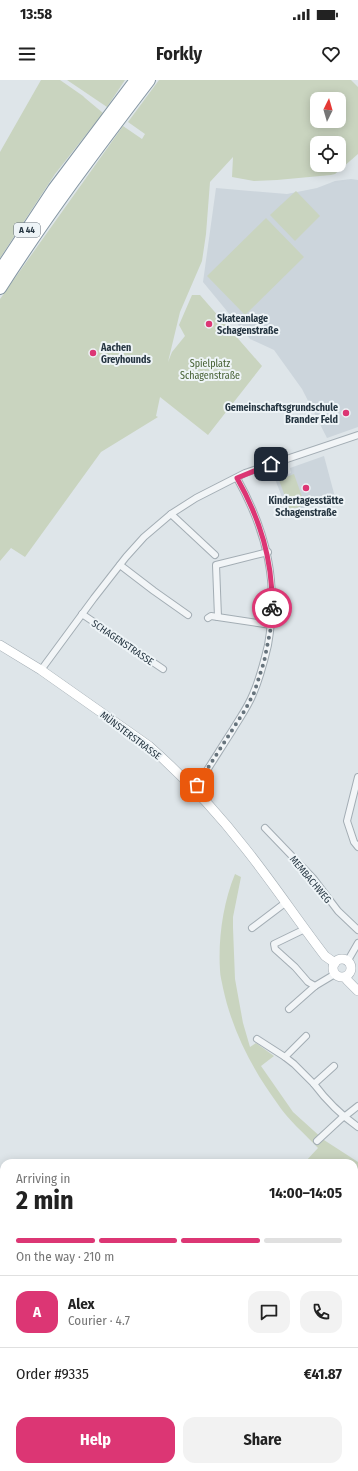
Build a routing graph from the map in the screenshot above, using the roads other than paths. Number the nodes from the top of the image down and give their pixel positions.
1 (136, 80) edge
2 (149, 80) edge
3 (153, 80) edge
4 (131, 89) edge
5 (108, 126) junction
6 (0, 271) edge
7 (0, 288) edge
8 (358, 437) edge
9 (237, 478) junction
10 (171, 514) junction
11 (268, 552) junction
12 (214, 555) dead end
13 (120, 565) junction
14 (82, 614) junction
15 (188, 614) dead end
16 (218, 617) junction
17 (208, 618) dead end
18 (271, 625) junction
19 (0, 645) edge
20 (163, 669) dead end
21 (41, 670) junction
22 (358, 777) edge
23 (357, 784) edge
24 (194, 790) junction
25 (265, 828) dead end
26 (358, 847) edge
27 (286, 904) junction
28 (252, 928) dead end
29 (305, 929) junction
30 (358, 930) edge
31 (358, 943) edge
32 (348, 962) junction
33 (335, 963) junction
34 (335, 974) junction
35 (345, 977) junction
36 (315, 986) junction
37 (358, 992) edge
38 (289, 1010) dead end
39 (306, 1036) dead end
40 (257, 1039) dead end
41 (285, 1057) junction
42 (334, 1066) dead end
43 (314, 1084) junction
44 (358, 1106) edge
45 (344, 1117) junction
46 (358, 1127) edge
47 (317, 1141) dead end

1 - 4 highway, A 44
2 - 4 highway, A 44
3 - 4 highway
4 - 5 highway, A 44
5 - 6 highway, A 44
5 - 7 highway, A 44
8 - 9 street, SCHAGENSTRASSE
9 - 10 street, SCHAGENSTRASSE
9 - 11 street
10 - 12 street
10 - 13 street, SCHAGENSTRASSE
11 - 16 street
11 - 18 street
13 - 14 street, SCHAGENSTRASSE
13 - 15 street
14 - 20 street, SCHAGENSTRASSE
14 - 21 street, SCHAGENSTRASSE
16 - 17 street
16 - 18 street
18 - 24 street
19 - 21 street, MÜNSTERSTRASSE
21 - 24 street, MÜNSTERSTRASSE
22 - 23 street
23 - 26 street
24 - 27 street, MÜNSTERSTRASSE
25 - 30 street, MEMBACHWEG
27 - 28 street
27 - 29 street, MÜNSTERSTRASSE
29 - 33 street, MÜNSTERSTRASSE
29 - 36 street
31 - 32 street
32 - 33 street
32 - 35 street
33 - 34 street
34 - 35 street
34 - 36 street
35 - 37 street
36 - 38 street
39 - 41 street
40 - 41 street
41 - 43 street
42 - 43 street
43 - 45 street
44 - 45 street
45 - 46 street
45 - 47 street

